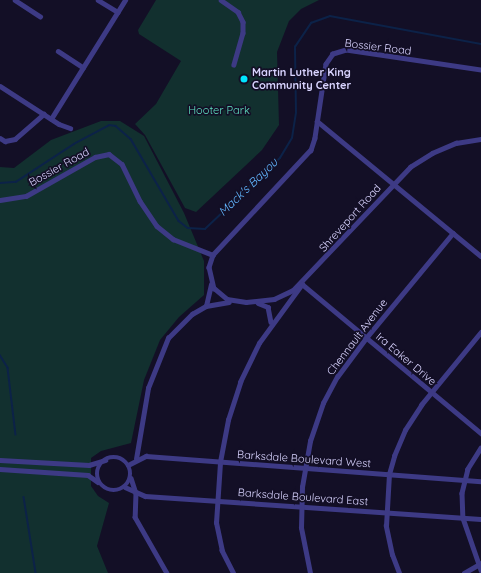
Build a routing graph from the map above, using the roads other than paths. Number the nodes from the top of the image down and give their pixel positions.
1 (15, 0) edge
2 (98, 0) edge
3 (125, 0) edge
4 (221, 0) edge
5 (118, 12) junction
6 (40, 16) dead end
7 (58, 51) dead end
8 (234, 65) dead end
9 (83, 67) junction
10 (481, 70) edge
11 (0, 86) edge
12 (44, 114) junction
13 (51, 119) junction
14 (317, 121) junction
15 (70, 128) dead end
16 (0, 138) edge
17 (481, 139) edge
18 (393, 184) junction
19 (0, 200) edge
20 (453, 233) junction
21 (213, 255) junction
22 (481, 256) edge
23 (211, 281) junction
24 (302, 284) junction
25 (232, 301) junction
26 (252, 302) junction
27 (206, 306) junction
28 (271, 324) junction
29 (481, 332) edge
30 (366, 338) junction
31 (431, 392) junction
32 (481, 433) edge
33 (481, 448) edge
34 (136, 459) junction
35 (0, 460) edge
36 (105, 460) junction
37 (220, 462) junction
38 (128, 465) junction
39 (304, 468) junction
40 (0, 469) edge
41 (389, 474) junction
42 (131, 478) junction
43 (465, 480) junction
44 (481, 481) edge
45 (101, 485) junction
46 (125, 487) junction
47 (136, 493) junction
48 (216, 500) junction
49 (302, 506) junction
50 (387, 512) junction
51 (463, 518) junction
52 (481, 519) edge
53 (479, 564) edge
54 (481, 570) edge
55 (167, 573) edge
56 (233, 573) edge
57 (310, 573) edge
58 (399, 573) edge
59 (464, 573) edge

1 - 6 street
2 - 5 street
3 - 5 street
4 - 8 street
5 - 9 street
7 - 9 street
9 - 13 street
10 - 14 street, Bossier Road
11 - 12 street
12 - 13 street
12 - 16 street
13 - 15 street
14 - 18 street
14 - 21 street, Bossier Road
17 - 18 street, Shreveport Road
18 - 20 street
18 - 24 street, Shreveport Road
19 - 21 street, Bossier Road
20 - 22 street
20 - 30 street, Chennault Avenue
21 - 23 street
23 - 25 street, Shreveport Road
23 - 27 street
24 - 26 street, Shreveport Road
24 - 28 street
24 - 30 street, Ira Eaker Drive
25 - 26 street, Shreveport Road
25 - 27 street, Shreveport Road
26 - 28 street
27 - 34 street, Shreveport Road
28 - 37 street
29 - 31 street
30 - 31 street, Ira Eaker Drive
30 - 39 street, Chennault Avenue
31 - 32 street, Ira Eaker Drive
31 - 41 street
33 - 43 street
34 - 37 street, Barksdale Boulevard West
34 - 38 street
35 - 36 street
36 - 38 street
36 - 45 street
37 - 39 street, Barksdale Boulevard West
37 - 48 street
38 - 42 street
39 - 41 street, Barksdale Boulevard West
39 - 49 street, Chennault Avenue
40 - 45 street
41 - 43 street, Barksdale Boulevard West
41 - 50 street
42 - 46 street
42 - 47 street
43 - 44 street, Barksdale Boulevard West
43 - 51 street
45 - 46 street
46 - 47 street, Barksdale Boulevard East
47 - 48 street, Barksdale Boulevard East
47 - 55 street
48 - 49 street, Barksdale Boulevard East
48 - 56 street
49 - 50 street, Barksdale Boulevard East
49 - 57 street, Chennault Avenue
50 - 51 street, Barksdale Boulevard East
50 - 58 street
51 - 52 street, Barksdale Boulevard East
51 - 53 street
53 - 54 street
53 - 59 street

